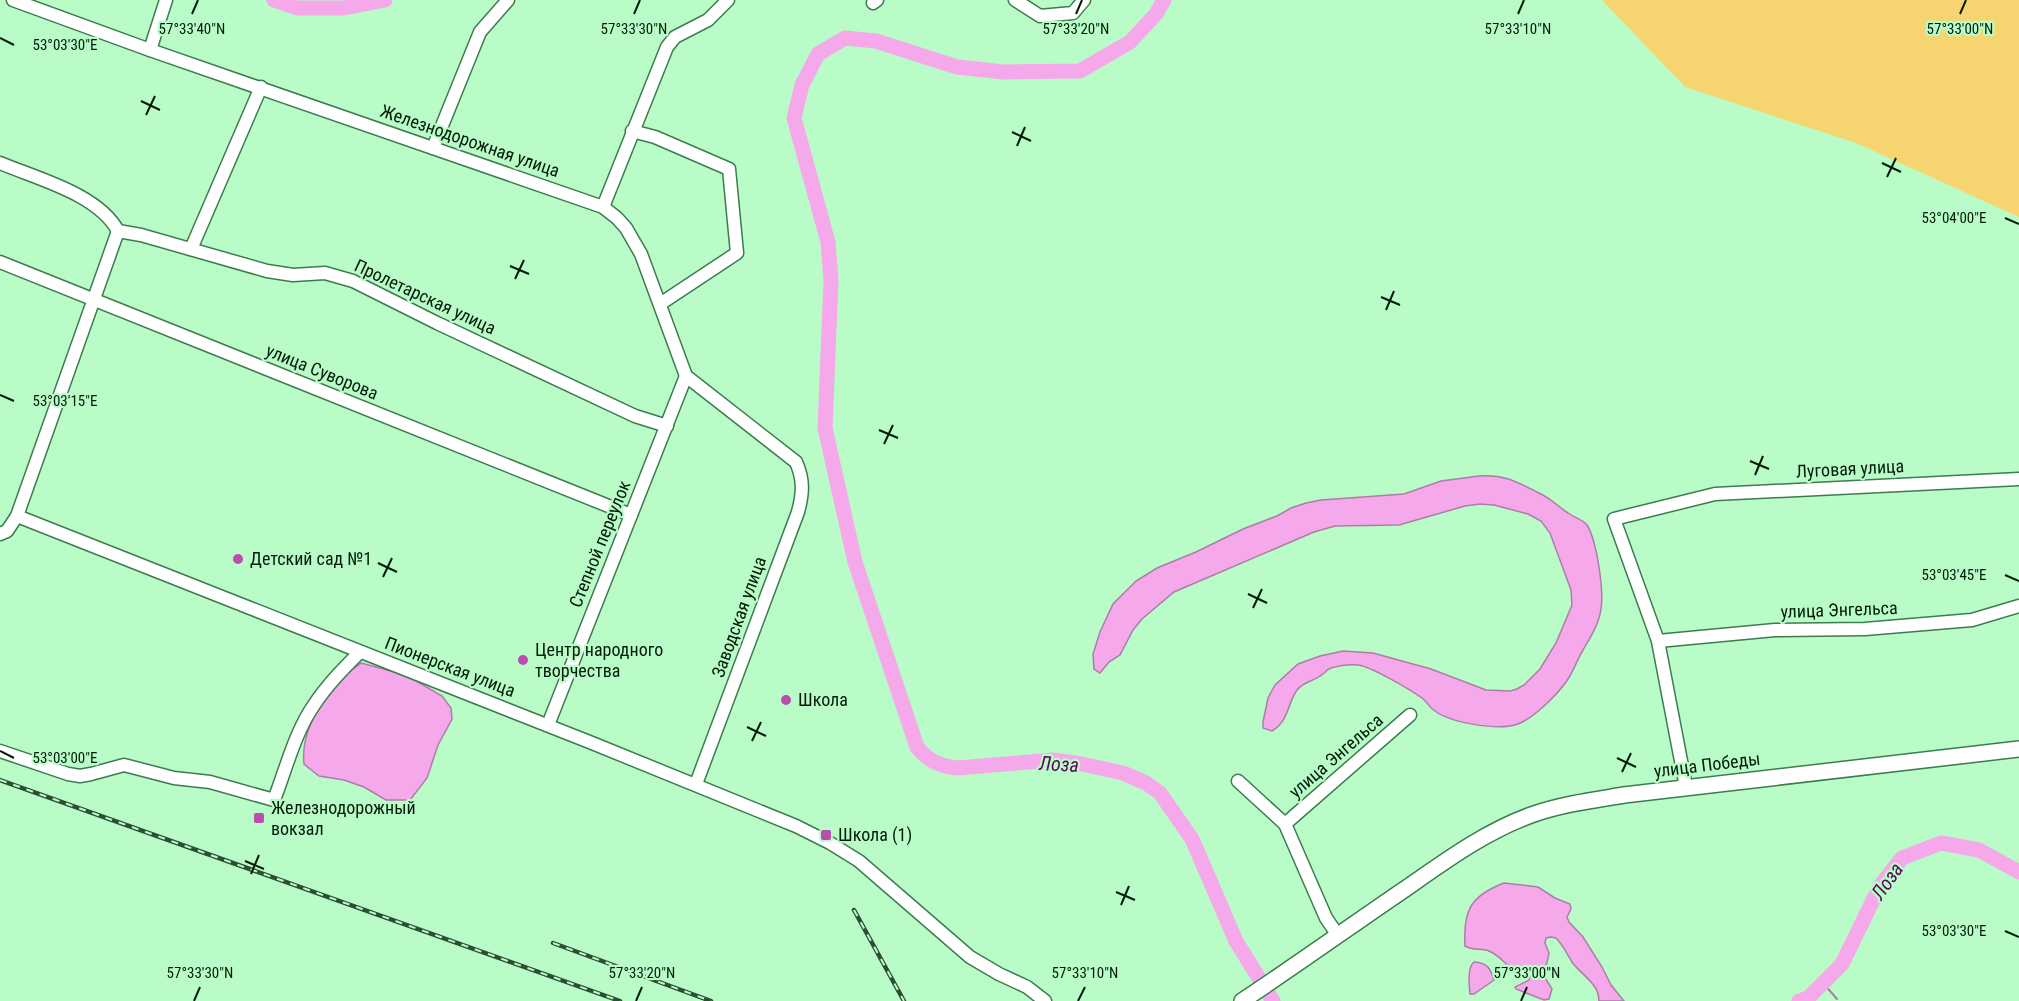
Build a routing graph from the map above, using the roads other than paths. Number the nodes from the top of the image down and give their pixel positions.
1 (13, 0) edge
2 (166, 0) edge
3 (508, 0) edge
4 (728, 0) edge
5 (1015, 0) edge
6 (1084, 0) edge
7 (150, 50) junction
8 (261, 87) junction
9 (632, 131) junction
10 (433, 148) junction
11 (0, 163) edge
12 (603, 207) junction
13 (118, 231) junction
14 (192, 249) junction
15 (0, 262) edge
16 (94, 301) junction
17 (660, 304) junction
18 (686, 376) junction
19 (667, 426) junction
20 (2019, 479) edge
21 (631, 515) junction
22 (17, 516) junction
23 (0, 534) edge
24 (2019, 606) edge
25 (1658, 641) junction
26 (360, 652) junction
27 (1410, 715) dead end
28 (548, 725) junction
29 (2019, 749) edge
30 (0, 751) edge
31 (1238, 781) dead end
32 (696, 784) junction
33 (1686, 787) junction
34 (1285, 824) junction
35 (1337, 934) junction
36 (1045, 1001) edge
37 (1242, 1001) edge

1 - 7 street, Железнодорожная улица
2 - 7 street
3 - 10 street
4 - 9 street
5 - 6 street
7 - 8 street, Железнодорожная улица
8 - 10 street, Железнодорожная улица
8 - 14 street
9 - 12 street
9 - 17 street
10 - 12 street, Железнодорожная улица
11 - 13 street
12 - 17 street, Железнодорожная улица
13 - 14 street, Пролетарская улица
13 - 16 street
14 - 19 street, Пролетарская улица
15 - 16 street, улица Суворова
16 - 21 street, улица Суворова
16 - 22 street
17 - 18 street, Железнодорожная улица
18 - 19 street, Степной переулок
18 - 32 street, Заводская улица
19 - 21 street, Степной переулок
20 - 25 street, Луговая улица
21 - 28 street, Степной переулок
22 - 23 street
22 - 26 street, Пионерская улица
24 - 25 street, улица Энгельса
25 - 33 street
26 - 28 street, Пионерская улица
26 - 30 street
27 - 34 street, улица Энгельса
28 - 32 street, Пионерская улица
29 - 33 main road, улица Победы
31 - 34 street
32 - 36 street, Пионерская улица
33 - 35 main road, улица Победы
34 - 35 street
35 - 37 main road, улица Победы

